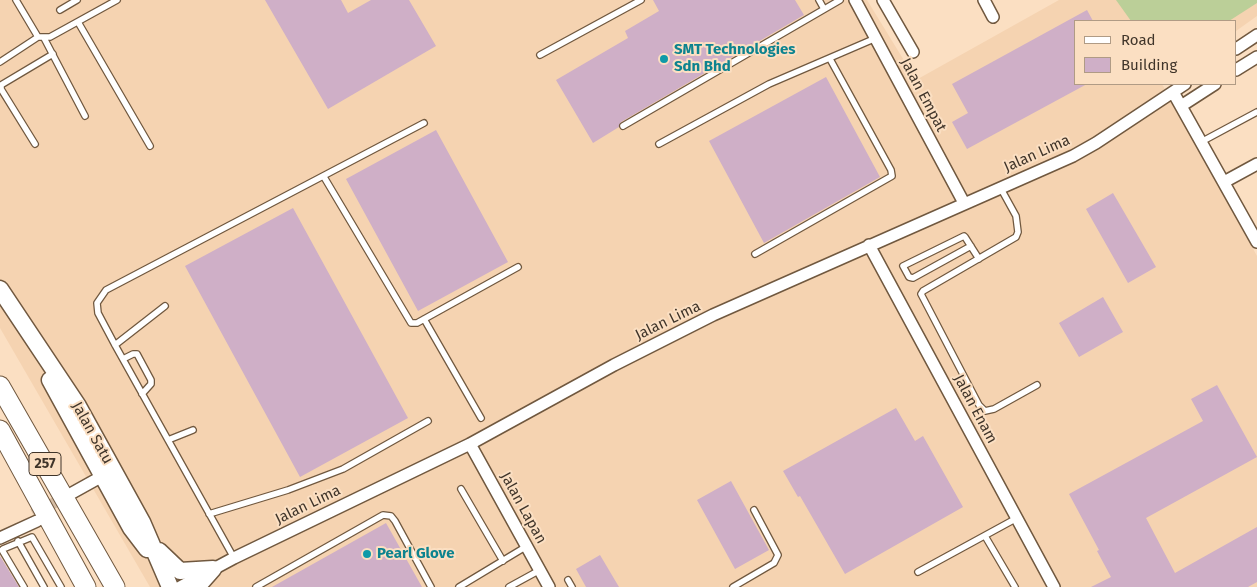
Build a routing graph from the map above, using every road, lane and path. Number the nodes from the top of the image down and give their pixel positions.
1 (16, 0) edge
2 (77, 0) edge
3 (117, 0) edge
4 (641, 0) edge
5 (819, 0) edge
6 (840, 0) edge
7 (855, 0) edge
8 (883, 0) edge
9 (984, 0) edge
10 (824, 9) junction
11 (60, 10) dead end
12 (993, 17) dead end
13 (78, 22) junction
14 (1257, 35) edge
15 (41, 37) junction
16 (876, 38) junction
17 (1237, 48) edge
18 (914, 52) dead end
19 (54, 54) junction
20 (540, 55) dead end
21 (1257, 57) edge
22 (830, 59) junction
23 (0, 62) edge
24 (1237, 69) edge
25 (1184, 85) edge
26 (1213, 85) edge
27 (1173, 92) junction
28 (1181, 106) junction
29 (1257, 112) edge
30 (85, 116) dead end
31 (424, 123) dead end
32 (623, 126) dead end
33 (1201, 142) junction
34 (35, 144) dead end
35 (659, 144) dead end
36 (150, 146) dead end
37 (1257, 164) edge
38 (324, 177) junction
39 (1224, 182) junction
40 (1000, 188) junction
41 (964, 203) junction
42 (1257, 242) edge
43 (869, 245) junction
44 (971, 246) junction
45 (755, 254) dead end
46 (979, 259) junction
47 (518, 267) dead end
48 (0, 289) edge
49 (164, 306) dead end
50 (424, 319) junction
51 (115, 345) junction
52 (123, 359) junction
53 (1037, 385) dead end
54 (0, 386) edge
55 (142, 394) junction
56 (481, 418) dead end
57 (428, 421) dead end
58 (0, 430) edge
59 (193, 430) dead end
60 (168, 440) junction
61 (470, 444) junction
62 (110, 476) junction
63 (461, 489) dead end
64 (74, 496) tunnel mouth
65 (754, 510) dead end
66 (209, 514) junction
67 (35, 517) tunnel mouth
68 (1017, 518) junction
69 (985, 536) junction
70 (18, 541) junction
71 (90, 543) junction
72 (1, 544) edge
73 (151, 544) junction
74 (527, 546) junction
75 (234, 558) junction
76 (503, 562) junction
77 (160, 567) junction
78 (213, 569) junction
79 (540, 570) junction
80 (918, 572) dead end
81 (568, 580) dead end
82 (24, 587) edge
83 (44, 587) edge
84 (61, 587) edge
85 (86, 587) edge
86 (106, 587) edge
87 (115, 587) edge
88 (170, 587) edge
89 (180, 587) edge
90 (197, 587) edge
91 (256, 587) edge
92 (431, 587) edge
93 (459, 587) edge
94 (509, 587) edge
95 (549, 587) edge
96 (572, 587) edge
97 (734, 587) edge
98 (1015, 587) edge
99 (1054, 587) edge

1 - 15 lane
2 - 11 lane
3 - 13 lane
4 - 20 lane
5 - 10 lane
6 - 10 lane
7 - 16 street, Jalan Empat
8 - 18 street
9 - 12 street
10 - 32 lane
13 - 15 lane
13 - 36 lane
14 - 17 street
15 - 19 lane
15 - 23 lane
16 - 22 lane
16 - 41 street, Jalan Empat
19 - 30 lane
19 - 34 lane
21 - 24 street
22 - 35 lane
22 - 45 lane
25 - 27 street, Jalan Lima
26 - 28 street
27 - 28 street
27 - 40 street, Jalan Lima
28 - 33 street
29 - 33 lane
31 - 38 lane
33 - 39 street
37 - 39 street
38 - 50 lane
38 - 51 lane
39 - 42 street
40 - 41 street, Jalan Lima
40 - 46 lane
41 - 43 street, Jalan Lima
43 - 61 street, Jalan Lima
43 - 68 street, Jalan Enam
44 - 44 lane
44 - 46 lane
46 - 53 lane
47 - 50 lane
48 - 62 main road, Jalan Satu
49 - 51 lane
50 - 56 lane
51 - 52 lane
52 - 55 lane
52 - 55 lane
54 - 71 highway, 257
55 - 60 lane
57 - 66 lane
58 - 85 highway, 257
59 - 60 lane
60 - 66 lane
61 - 74 street, Jalan Lapan
61 - 75 street, Jalan Lima
62 - 64 street
62 - 73 main road, Jalan Satu
62 - 77 main road, Jalan Satu
63 - 76 lane
65 - 97 lane
66 - 75 lane
67 - 72 street
68 - 69 lane
68 - 99 street, Jalan Enam
69 - 80 lane
69 - 98 lane
70 - 72 lane
70 - 83 lane
70 - 84 lane
71 - 86 highway
71 - 87 highway, 257
72 - 82 lane
73 - 77 main road, Jalan Satu
73 - 78 main road
74 - 76 lane
74 - 79 street, Jalan Lapan
75 - 78 street, Jalan Lima
76 - 93 lane
77 - 88 main road, Jalan Satu
78 - 89 street, Jalan Lima
78 - 90 main road
79 - 94 lane
79 - 95 street, Jalan Lapan
81 - 96 lane
91 - 92 lane

